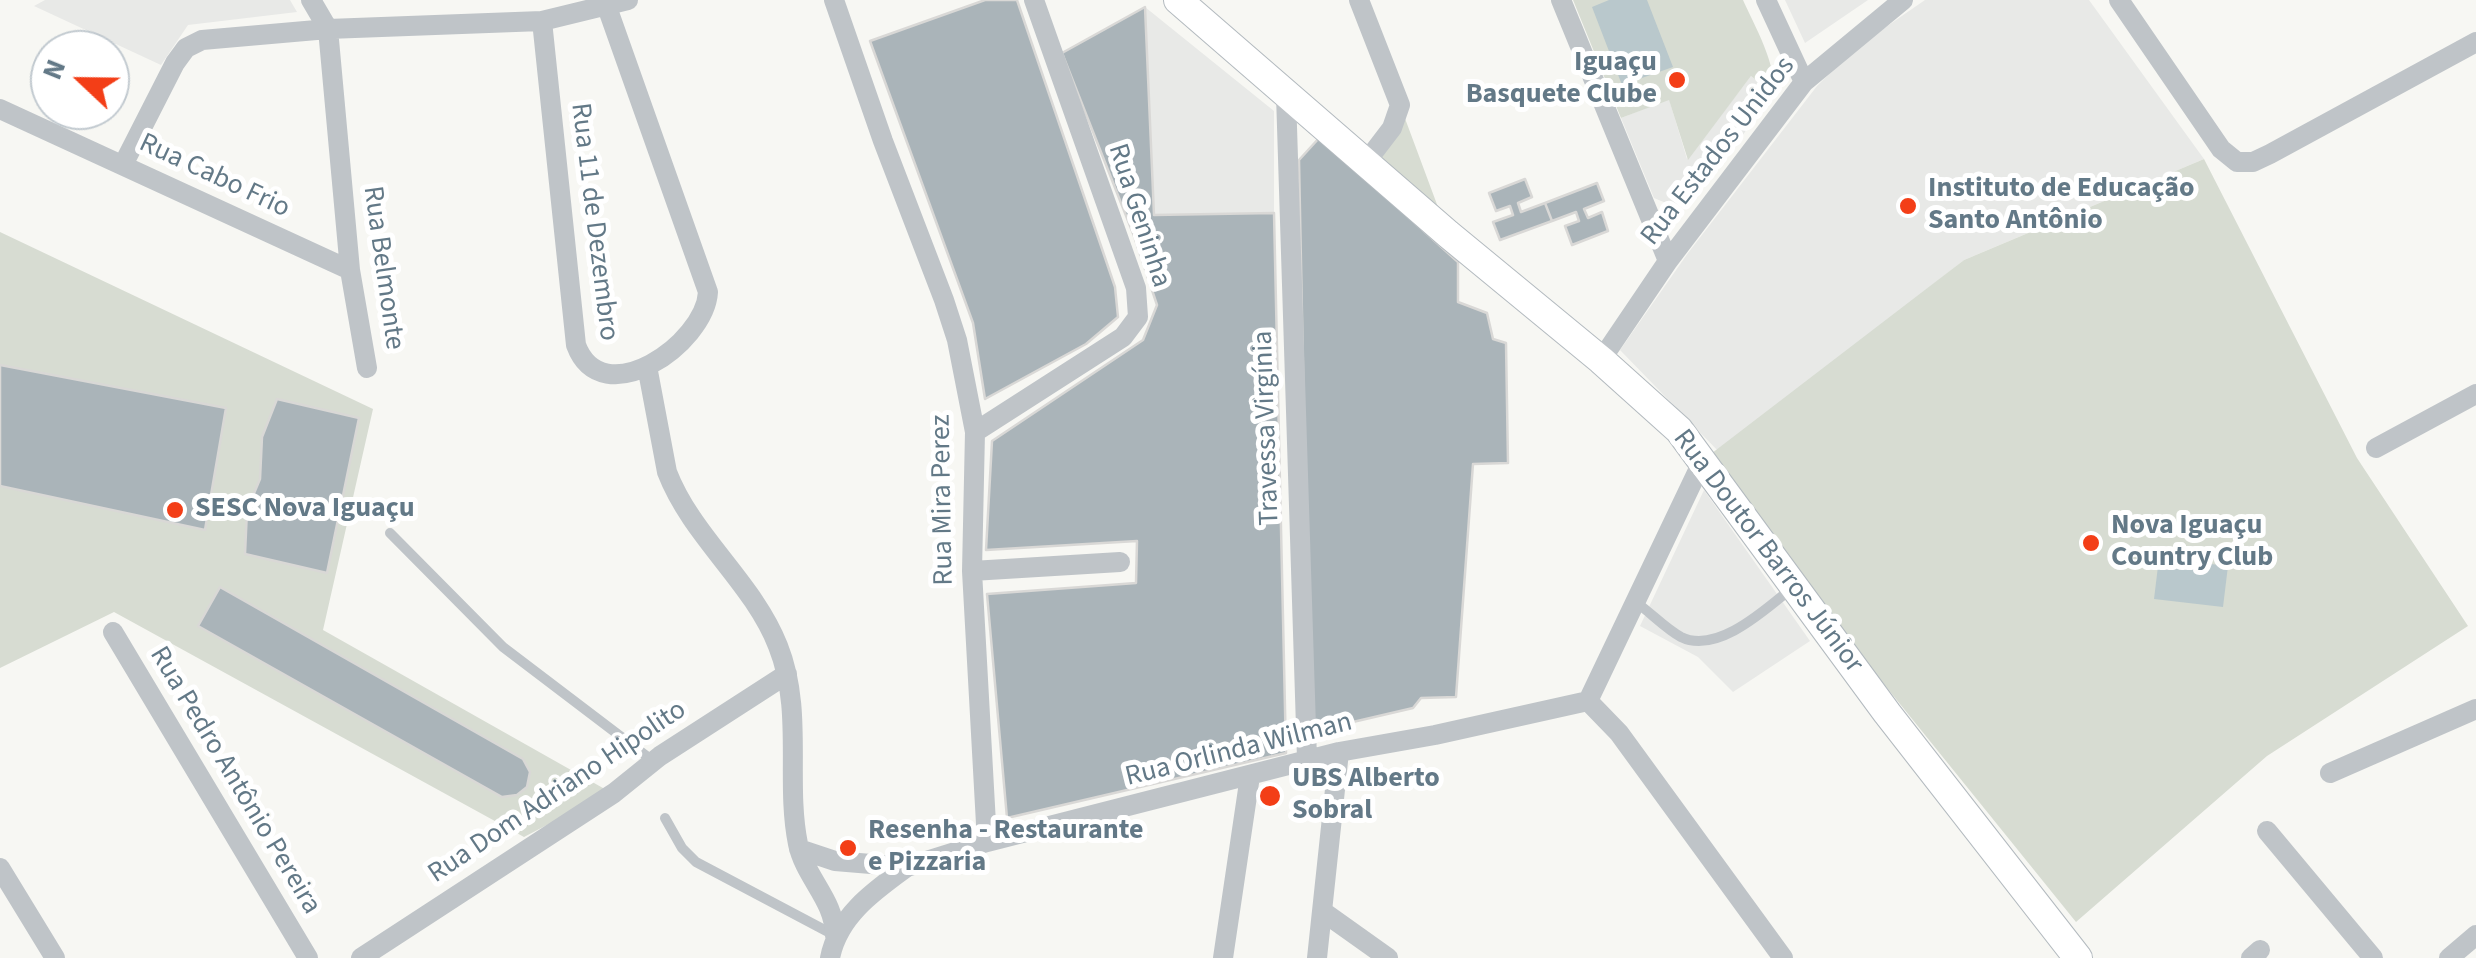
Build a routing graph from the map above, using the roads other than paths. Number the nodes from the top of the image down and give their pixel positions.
1 (311, 0) edge
2 (628, 0) edge
3 (834, 0) edge
4 (1034, 0) edge
5 (1178, 0) edge
6 (1359, 0) edge
7 (1561, 0) edge
8 (1766, 0) edge
9 (1903, 0) edge
10 (2119, 0) edge
11 (568, 7) edge
12 (607, 7) junction
13 (542, 21) junction
14 (328, 29) junction
15 (2476, 42) edge
16 (1804, 82) junction
17 (1286, 94) junction
18 (0, 109) edge
19 (1366, 162) junction
20 (123, 165) junction
21 (1668, 261) junction
22 (350, 270) junction
23 (1602, 360) junction
24 (647, 366) junction
25 (367, 368) dead end
26 (2476, 394) edge
27 (975, 432) junction
28 (2376, 448) dead end
29 (1703, 460) junction
30 (390, 533) dead end
31 (1120, 562) dead end
32 (972, 571) junction
33 (1795, 586) junction
34 (1637, 603) junction
35 (113, 632) dead end
36 (787, 674) junction
37 (1588, 701) junction
38 (2476, 708) edge
39 (1338, 752) junction
40 (1307, 760) junction
41 (653, 762) junction
42 (2330, 772) dead end
43 (1250, 776) junction
44 (665, 818) dead end
45 (2266, 831) dead end
46 (987, 842) junction
47 (799, 848) junction
48 (907, 867) junction
49 (0, 868) edge
50 (1322, 912) junction
51 (2476, 935) edge
52 (835, 936) junction
53 (55, 958) edge
54 (308, 958) edge
55 (361, 958) edge
56 (830, 958) edge
57 (1223, 958) edge
58 (1317, 958) edge
59 (1388, 958) edge
60 (1784, 958) edge
61 (2078, 958) edge
62 (2373, 958) edge
63 (2449, 958) edge

1 - 14 street, Rua Belmonte
2 - 12 street
3 - 27 street, Rua Mira Perez
4 - 27 street, Rua Geninha
5 - 17 main road, Rua Doutor Barros Júnior
6 - 19 street
7 - 21 street
8 - 16 street
9 - 16 street, Rua Estados Unidos
10 - 15 street
11 - 12 street
11 - 13 street
12 - 24 street, Rua 11 de Dezembro
13 - 14 street
13 - 24 street, Rua 11 de Dezembro
14 - 20 street
14 - 22 street, Rua Belmonte
16 - 21 street, Rua Estados Unidos
17 - 19 main road, Rua Doutor Barros Júnior
17 - 40 street, Travessa Virgínia
18 - 20 street, Rua Cabo Frio
19 - 23 main road, Rua Doutor Barros Júnior
20 - 22 street, Rua Cabo Frio
21 - 23 street, Rua Estados Unidos
22 - 25 street, Rua Belmonte
23 - 29 main road, Rua Doutor Barros Júnior
24 - 36 street, Rua 11 de Dezembro
26 - 28 street
27 - 32 street, Rua Mira Perez
29 - 33 main road, Rua Doutor Barros Júnior
29 - 34 street
30 - 41 lane
31 - 32 street
32 - 46 street, Rua Mira Perez
33 - 34 lane
33 - 61 main road, Rua Doutor Barros Júnior
34 - 37 street
35 - 54 street, Rua Pedro Antônio Pereira
36 - 41 street, Rua Dom Adriano Hipolito
36 - 47 street, Rua 11 de Dezembro
37 - 39 street, Rua Orlinda Wilman
37 - 60 street
38 - 42 street
39 - 40 street, Rua Orlinda Wilman
39 - 50 street
40 - 43 street, Rua Orlinda Wilman
41 - 55 street, Rua Dom Adriano Hipolito
43 - 46 street, Rua Orlinda Wilman
43 - 57 street
44 - 52 lane
45 - 62 street
46 - 48 street, Rua Orlinda Wilman
47 - 48 street, Rua Orlinda Wilman
47 - 52 street, Rua 11 de Dezembro
48 - 52 street
49 - 53 street
50 - 58 street
50 - 59 street
51 - 63 street
52 - 56 street

